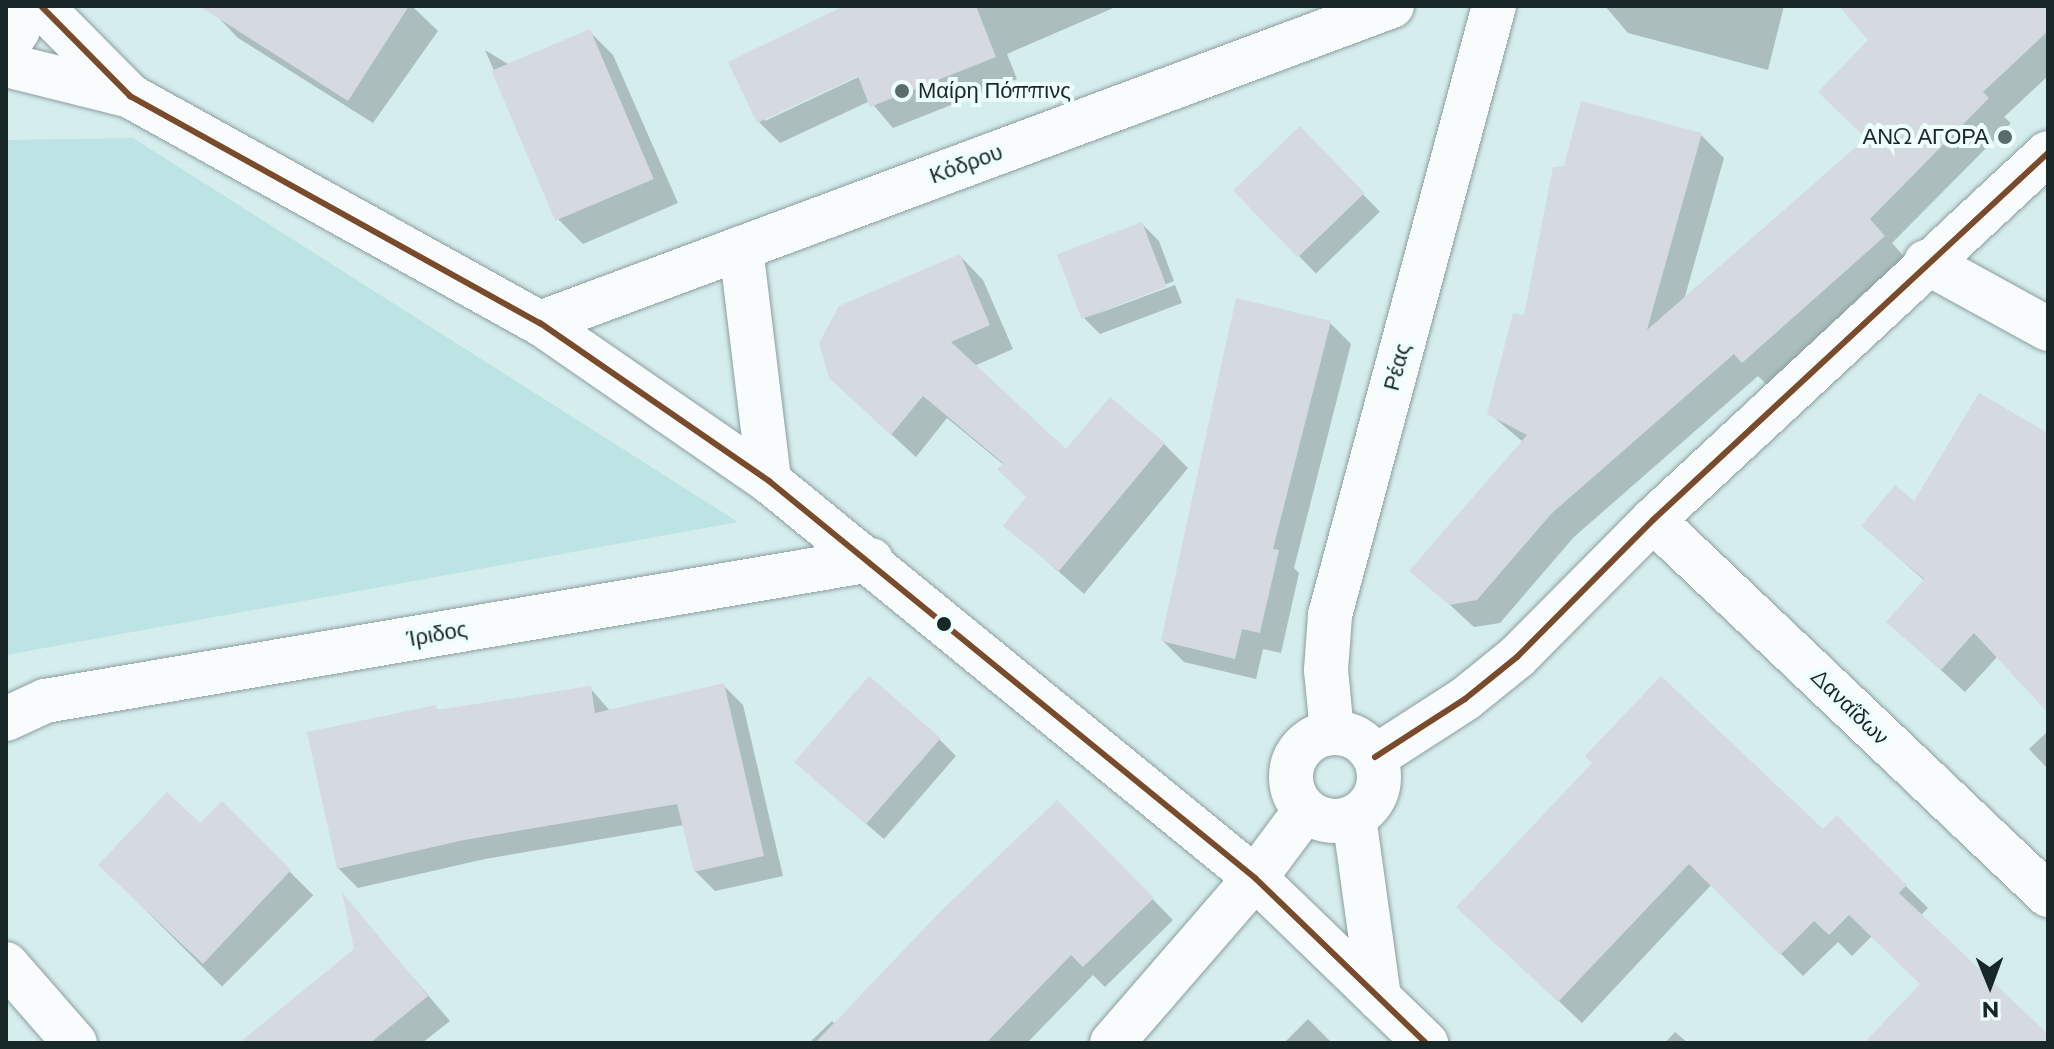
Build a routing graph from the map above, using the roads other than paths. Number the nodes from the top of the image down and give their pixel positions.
1 (23, 6) edge
2 (41, 6) edge
3 (1392, 6) edge
4 (1494, 6) edge
5 (6, 49) edge
6 (6, 65) edge
7 (130, 96) junction
8 (2048, 153) edge
9 (741, 248) junction
10 (1926, 262) junction
11 (540, 323) junction
12 (2048, 329) edge
13 (769, 481) junction
14 (1653, 520) junction
15 (871, 560) junction
16 (6, 719) edge
17 (1332, 732) junction
18 (1375, 757) junction
19 (1305, 811) junction
20 (1354, 817) junction
21 (1255, 878) junction
22 (2048, 895) edge
23 (6, 964) edge
24 (1379, 998) junction
25 (75, 1043) edge
26 (1112, 1043) edge
27 (1426, 1043) edge

1 - 5 street
2 - 7 street
3 - 9 street, Κόδρου
4 - 17 street, Ρέας
6 - 7 street
7 - 11 street
8 - 10 street
9 - 11 street, Κόδρου
9 - 13 street
10 - 12 street
10 - 14 street
11 - 13 street
13 - 15 street
14 - 18 street
14 - 22 street, Δαναΐδων
15 - 16 street, Ίριδος
15 - 21 street
17 - 18 street
17 - 19 street
18 - 20 street
19 - 20 street
19 - 21 street
20 - 24 street
21 - 24 street
21 - 26 street
23 - 25 street
24 - 27 street

